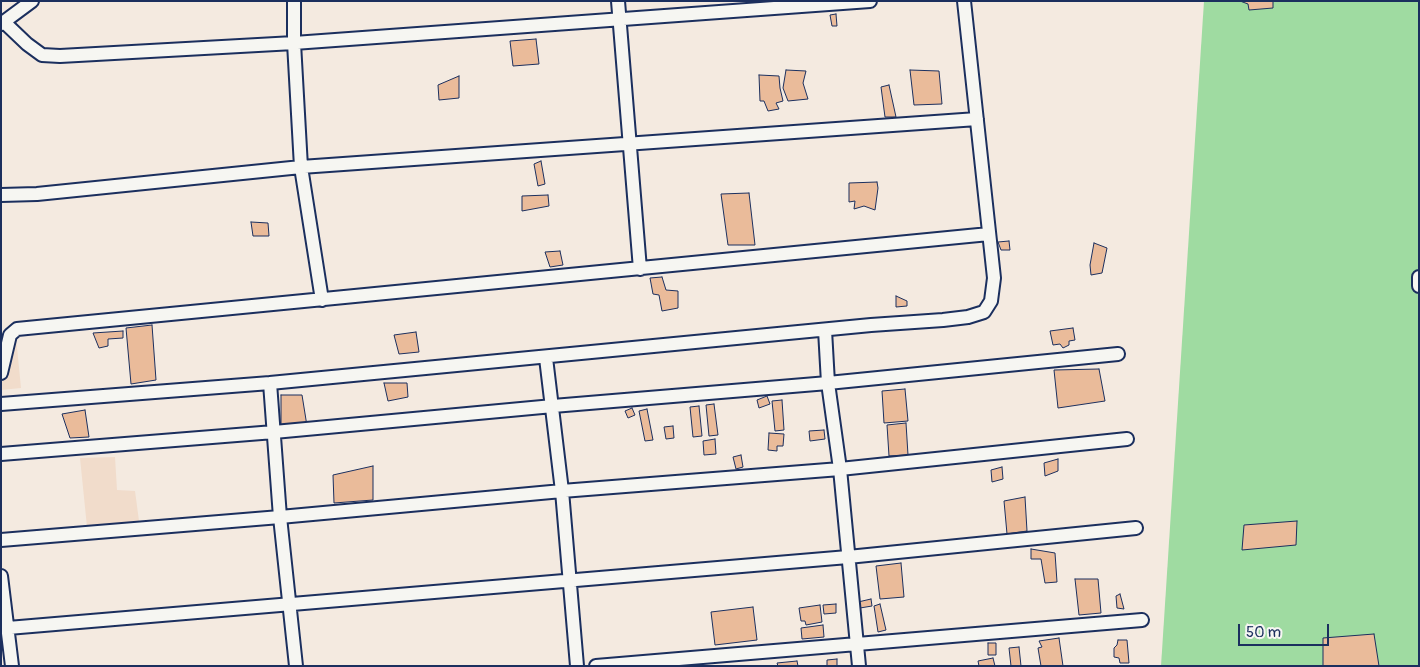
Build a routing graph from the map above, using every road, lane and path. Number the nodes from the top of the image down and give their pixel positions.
1 (32, 1) edge
2 (294, 1) edge
3 (618, 1) edge
4 (870, 1) edge
5 (964, 1) edge
6 (2, 20) edge
7 (620, 20) junction
8 (294, 43) junction
9 (977, 119) junction
10 (630, 144) junction
11 (301, 167) junction
12 (1, 195) edge
13 (989, 234) junction
14 (640, 269) junction
15 (1419, 277) edge
16 (1419, 286) edge
17 (322, 300) junction
18 (825, 330) junction
19 (1118, 354) dead end
20 (546, 358) junction
21 (1, 373) edge
22 (270, 383) junction
23 (828, 383) junction
24 (1, 404) edge
25 (553, 406) junction
26 (274, 432) junction
27 (1127, 439) dead end
28 (1, 454) edge
29 (840, 469) junction
30 (562, 491) junction
31 (280, 517) junction
32 (1136, 528) dead end
33 (1, 540) edge
34 (848, 557) junction
35 (1, 576) edge
36 (569, 580) junction
37 (290, 605) junction
38 (1142, 620) dead end
39 (8, 628) junction
40 (856, 643) junction
41 (12, 666) edge
42 (296, 666) edge
43 (577, 666) edge
44 (596, 666) edge
45 (859, 666) edge

1 - 6 street
2 - 8 street
3 - 7 street
4 - 7 street
5 - 9 street
6 - 8 street
7 - 8 street
7 - 10 street
8 - 11 street
9 - 10 street
9 - 13 street
10 - 11 street
10 - 14 street
11 - 12 street
11 - 17 street
13 - 14 street
13 - 18 street
14 - 17 street
15 - 16 street
17 - 21 street
18 - 20 street
18 - 23 street
19 - 23 street
20 - 22 street
20 - 25 street
22 - 24 street
22 - 26 street
23 - 25 street
23 - 29 street
25 - 26 street
25 - 30 street
26 - 28 street
26 - 31 street
27 - 29 street
29 - 30 street
29 - 34 street
30 - 31 street
30 - 36 street
31 - 33 street
31 - 37 street
32 - 34 street
34 - 36 street
34 - 40 street
35 - 39 street
36 - 37 street
36 - 43 street
37 - 39 street
37 - 42 street
38 - 40 street
39 - 41 street
40 - 44 street
40 - 45 street

